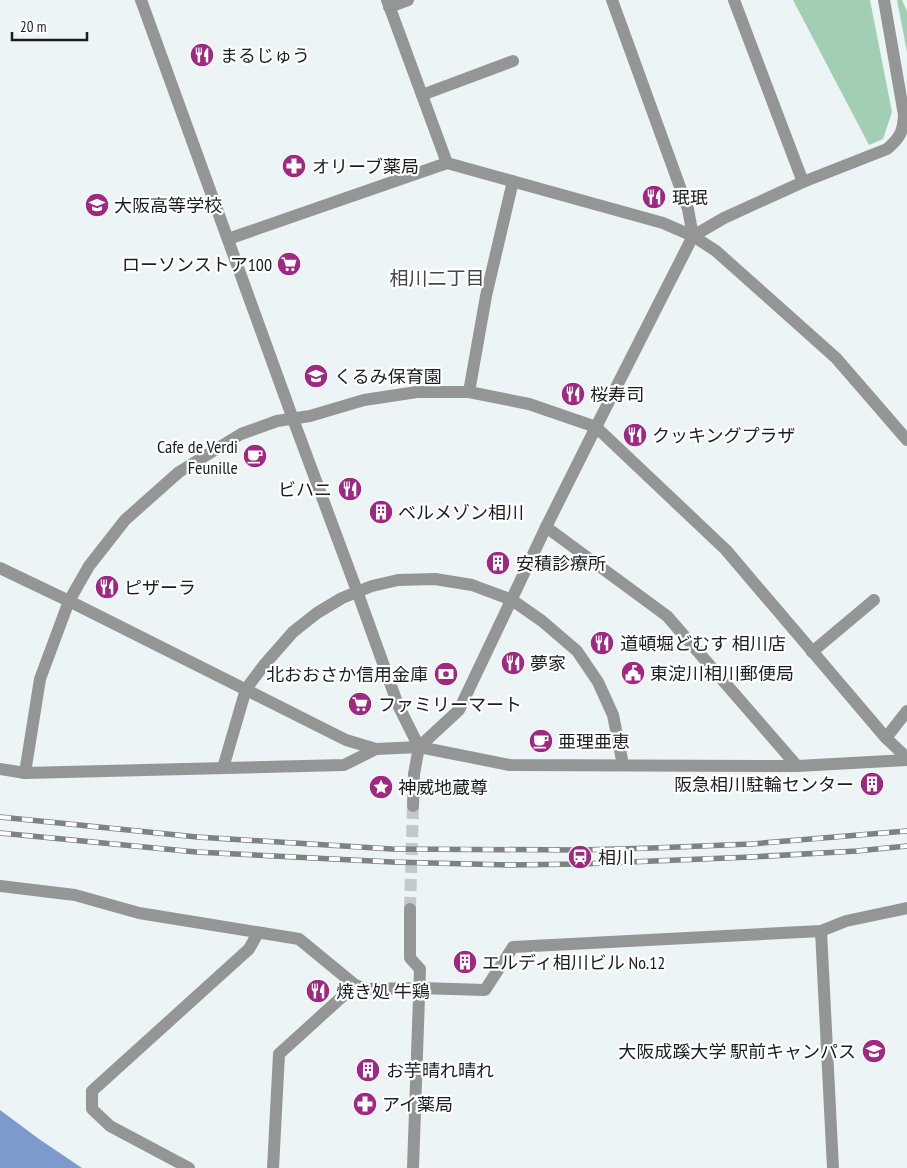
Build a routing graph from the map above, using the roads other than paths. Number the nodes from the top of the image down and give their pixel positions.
1 (141, 0) edge
2 (408, 0) edge
3 (612, 0) edge
4 (734, 0) edge
5 (884, 0) edge
6 (388, 3) edge
7 (513, 61) dead end
8 (422, 94) junction
9 (447, 162) junction
10 (513, 180) junction
11 (803, 182) junction
12 (694, 236) junction
13 (228, 239) junction
14 (469, 392) junction
15 (292, 419) junction
16 (596, 427) junction
17 (907, 440) edge
18 (546, 527) junction
19 (0, 568) edge
20 (357, 591) junction
21 (512, 600) junction
22 (874, 600) dead end
23 (69, 601) junction
24 (812, 652) junction
25 (246, 690) junction
26 (907, 711) edge
27 (886, 738) junction
28 (419, 746) junction
29 (376, 749) junction
30 (907, 759) edge
31 (623, 765) junction
32 (797, 766) junction
33 (223, 768) junction
34 (0, 769) edge
35 (25, 773) junction
36 (413, 806) tunnel mouth
37 (0, 886) edge
38 (907, 908) edge
39 (410, 909) tunnel mouth
40 (821, 931) junction
41 (258, 933) junction
42 (355, 985) junction
43 (419, 988) junction
44 (189, 1168) edge
45 (273, 1168) edge
46 (413, 1168) edge
47 (833, 1168) edge

1 - 13 street
2 - 6 street
3 - 12 street
4 - 11 street
5 - 11 street
6 - 8 street
7 - 8 street
8 - 9 street
9 - 10 street
9 - 13 street
10 - 12 street
10 - 14 street
11 - 12 street
12 - 16 street
12 - 17 street
13 - 15 street
14 - 15 street
14 - 16 street
15 - 20 street
15 - 23 street
16 - 18 street
16 - 24 street
18 - 21 street
18 - 32 street
19 - 23 street
20 - 21 street
20 - 25 street
20 - 28 street
21 - 28 street
21 - 31 street
22 - 24 street
23 - 25 street
23 - 35 street
24 - 27 street
25 - 29 street
25 - 33 street
26 - 27 street
27 - 30 street
28 - 29 street
28 - 31 street
28 - 36 street
29 - 33 street
30 - 32 street
31 - 32 street
33 - 35 street
34 - 35 street
37 - 41 street
38 - 40 street
39 - 43 street
40 - 43 street
40 - 47 street
41 - 42 street
41 - 44 street
42 - 43 street
42 - 45 street
43 - 46 street

